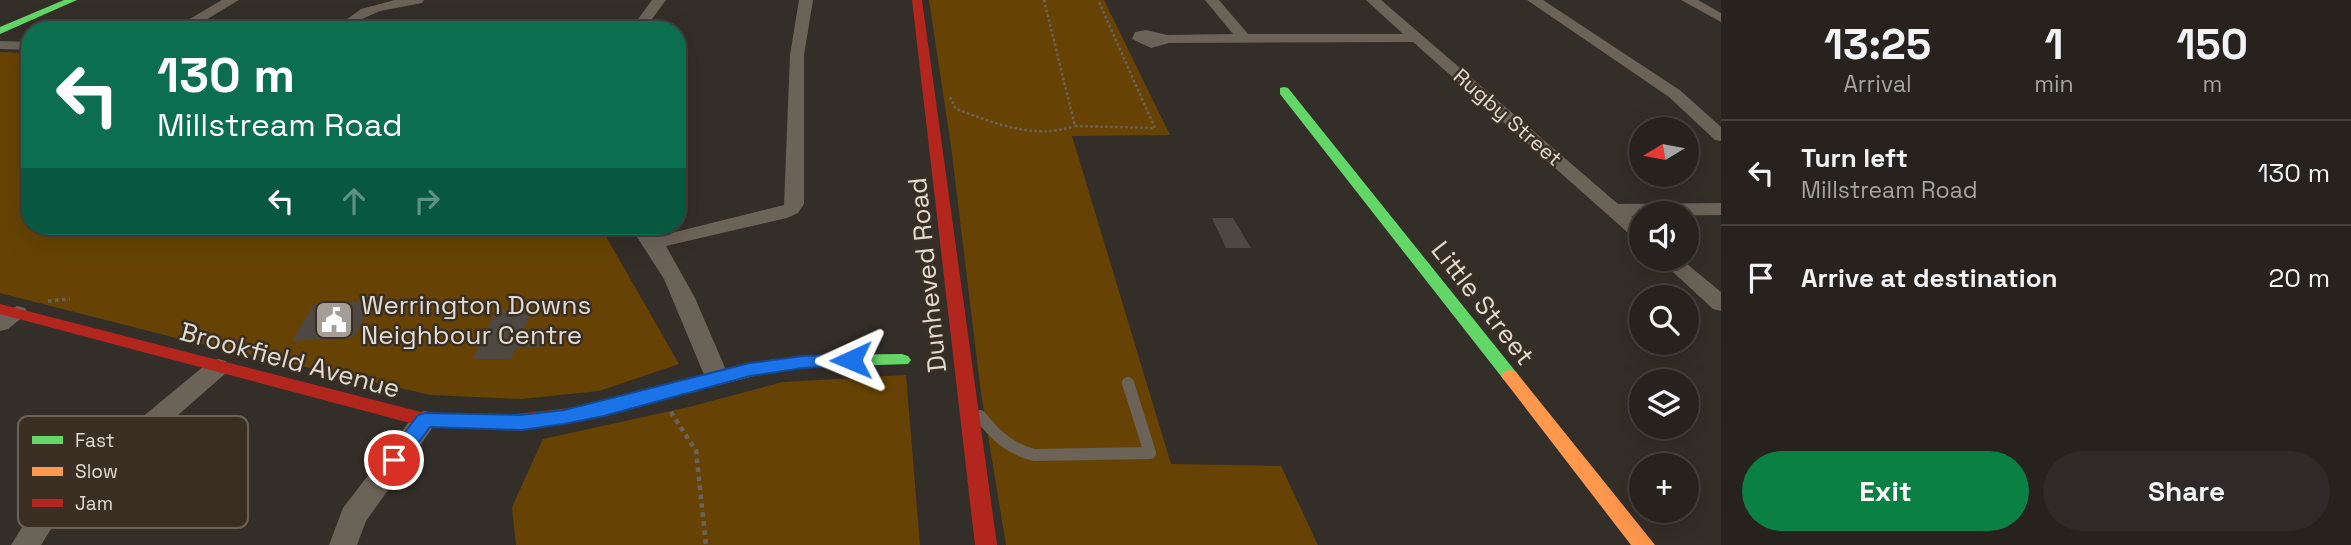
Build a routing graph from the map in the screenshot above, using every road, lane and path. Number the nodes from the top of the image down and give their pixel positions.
1 (72, 0) edge
2 (232, 0) edge
3 (417, 0) edge
4 (659, 0) edge
5 (806, 0) edge
6 (917, 0) edge
7 (1044, 0) edge
8 (1098, 0) edge
9 (1212, 0) edge
10 (1373, 0) edge
11 (1534, 0) edge
12 (1688, 0) edge
13 (1721, 18) edge
14 (23, 21) edge
15 (194, 21) edge
16 (349, 21) edge
17 (644, 21) edge
18 (21, 22) edge
19 (0, 31) edge
20 (1243, 38) junction
21 (1418, 38) junction
22 (1165, 39) dead end
23 (0, 45) edge
24 (21, 46) edge
25 (929, 87) junction
26 (1284, 91) dead end
27 (1075, 126) junction
28 (1721, 136) edge
29 (1721, 209) edge
30 (1613, 210) junction
31 (1629, 224) edge
32 (648, 235) edge
33 (655, 243) junction
34 (1683, 271) edge
35 (1721, 304) edge
36 (6, 315) edge
37 (902, 360) dead end
38 (218, 367) junction
39 (717, 377) junction
40 (1128, 383) dead end
41 (966, 397) junction
42 (670, 408) dead end
43 (161, 416) edge
44 (425, 420) junction
45 (36, 528) edge
46 (25, 545) edge
47 (343, 545) edge
48 (706, 545) edge
49 (986, 545) edge
50 (1644, 545) edge

1 - 14 street
2 - 15 street
3 - 16 street
4 - 17 street
5 - 33 street
6 - 25 street, Dunheved Road
7 - 27 path
8 - 27 path
9 - 20 street
10 - 21 street, Rugby Street
11 - 28 street
12 - 13 street
18 - 19 street
20 - 21 street
20 - 22 street
21 - 30 street, Rugby Street
23 - 24 street
25 - 27 path
25 - 41 street, Dunheved Road
26 - 50 street, Little Street
29 - 30 street
30 - 31 street, Rugby Street
32 - 33 street
33 - 39 street
34 - 35 street
36 - 38 street, Brookfield Avenue
37 - 39 street, Brookfield Avenue
38 - 43 street
38 - 44 street, Brookfield Avenue
39 - 44 street, Brookfield Avenue
40 - 41 lane
41 - 49 street, Dunheved Road
42 - 48 path
44 - 47 street
45 - 46 street

